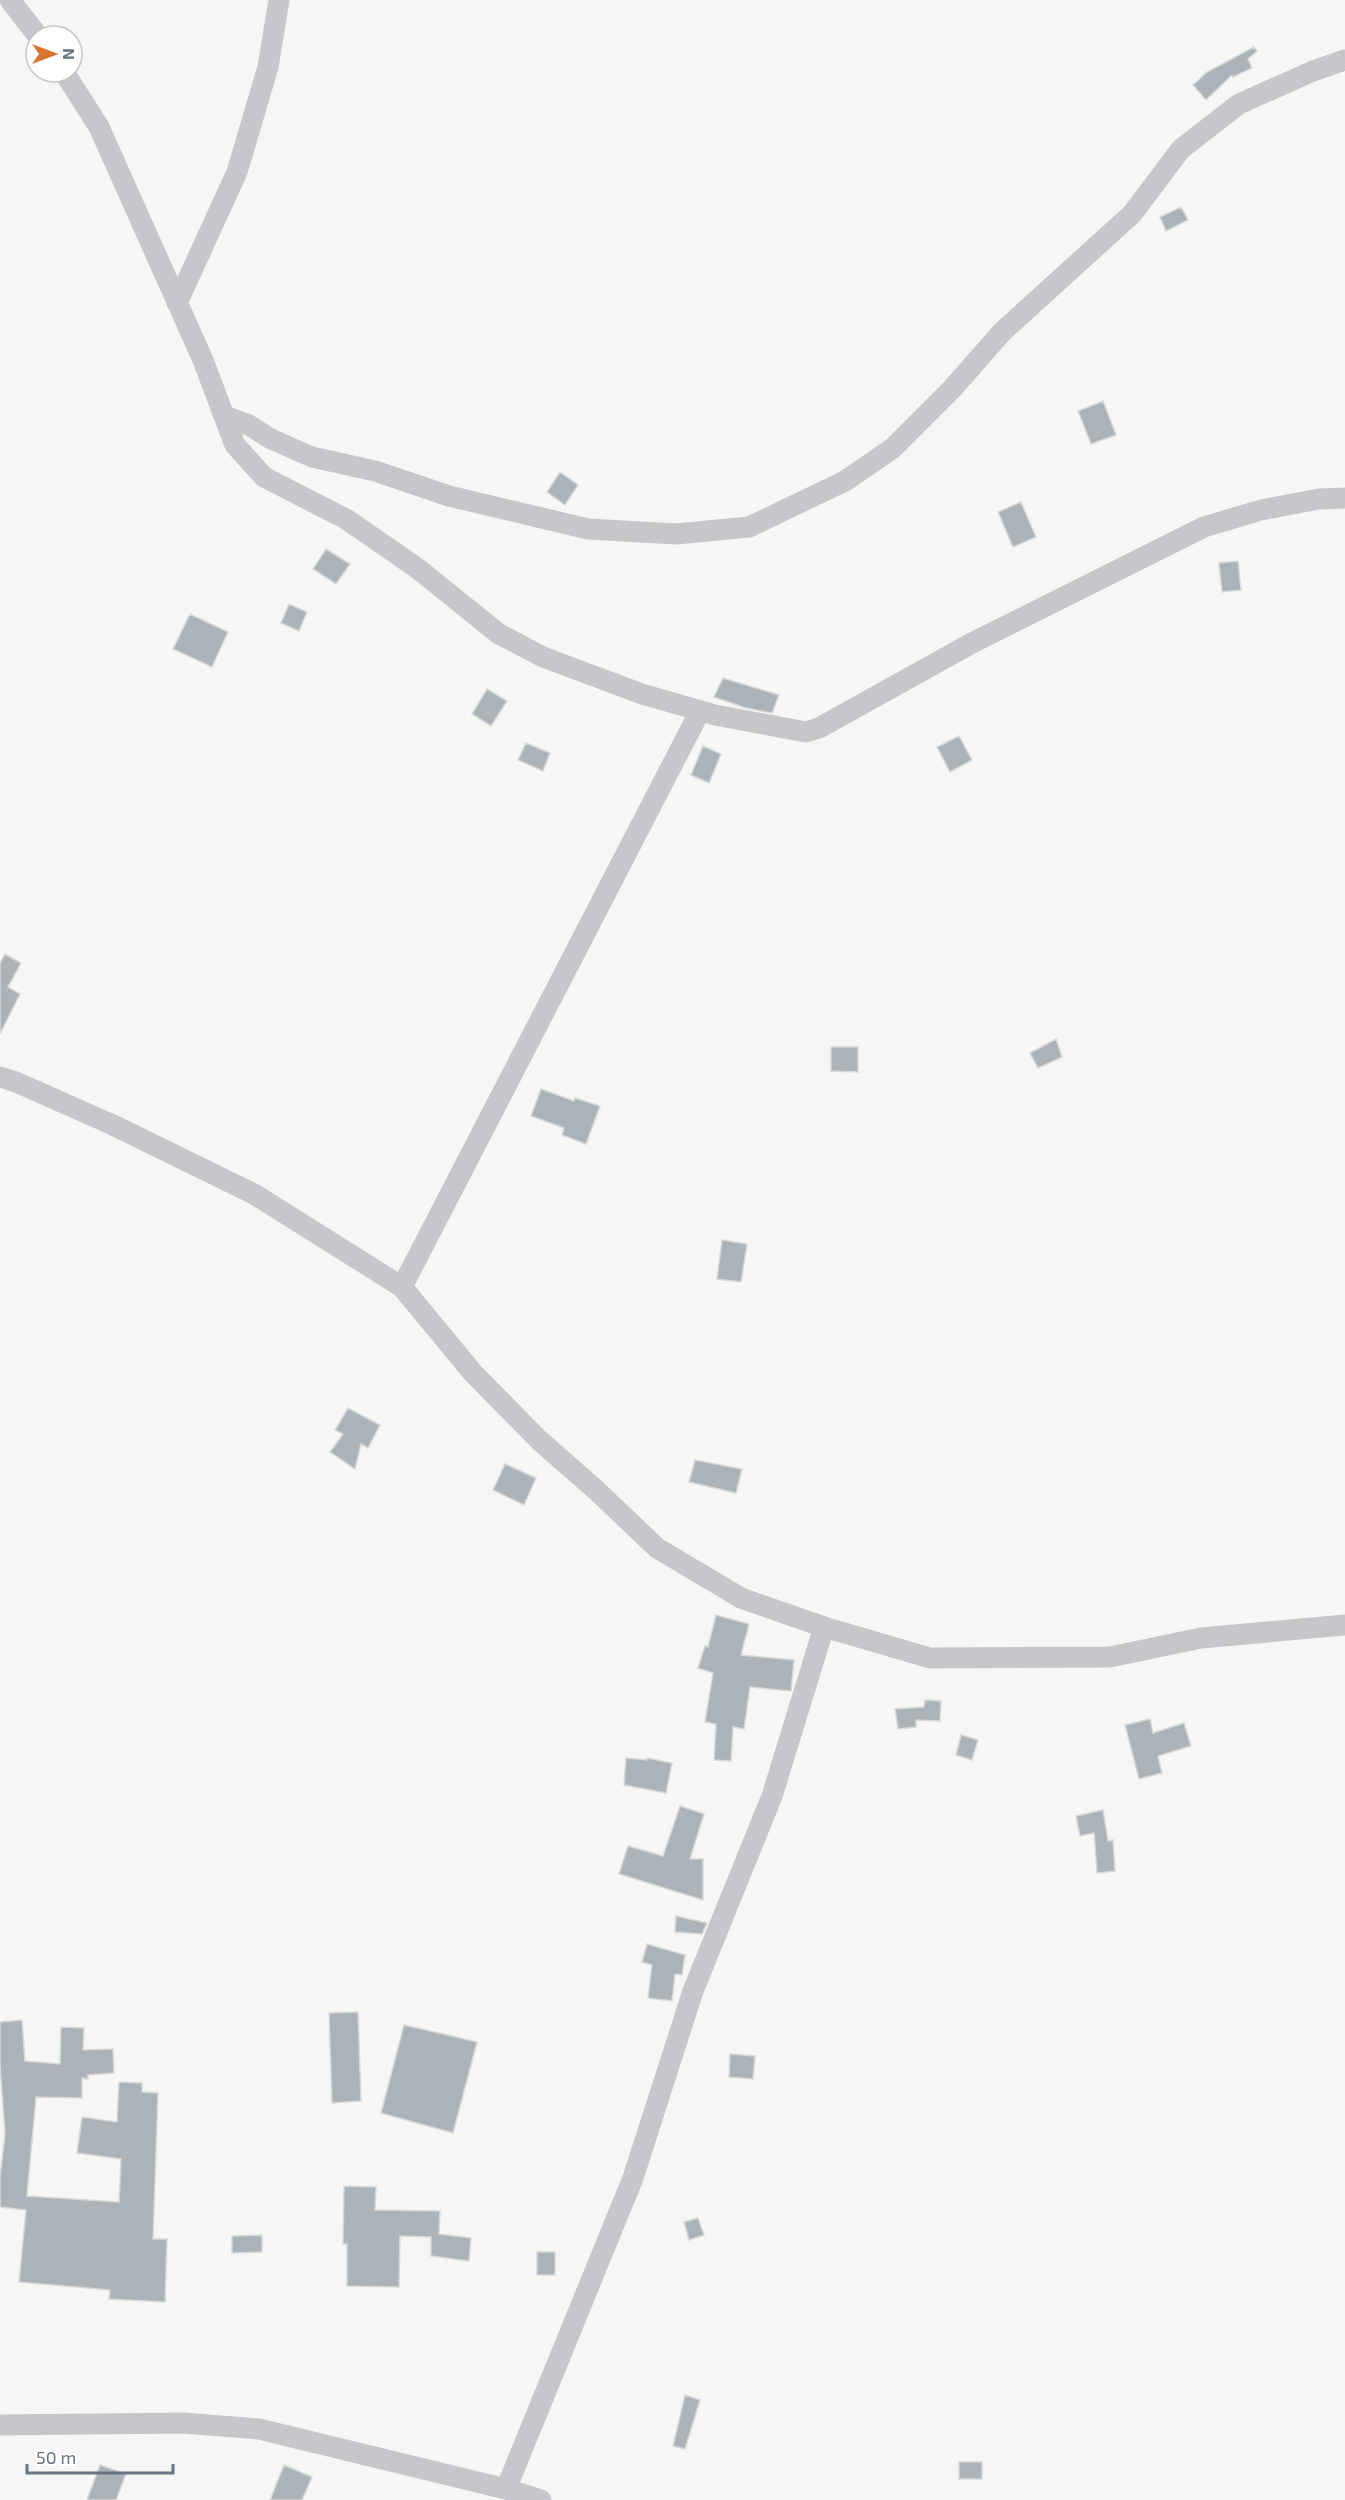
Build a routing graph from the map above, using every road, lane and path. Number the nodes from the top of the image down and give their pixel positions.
1 (10, 0) edge
2 (279, 0) edge
3 (29, 24) edge
4 (1345, 60) edge
5 (72, 84) edge
6 (177, 303) junction
7 (224, 416) junction
8 (1345, 498) edge
9 (700, 711) junction
10 (0, 1077) edge
11 (402, 1287) junction
12 (1345, 1625) edge
13 (824, 1627) junction
14 (0, 2425) edge
15 (507, 2489) junction
16 (541, 2500) edge

1 - 3 street
2 - 6 street
4 - 7 street
5 - 6 street
6 - 7 street
7 - 9 street
8 - 9 street
9 - 11 street
10 - 11 street
11 - 13 street
12 - 13 street
13 - 15 street
14 - 15 street
15 - 16 street

